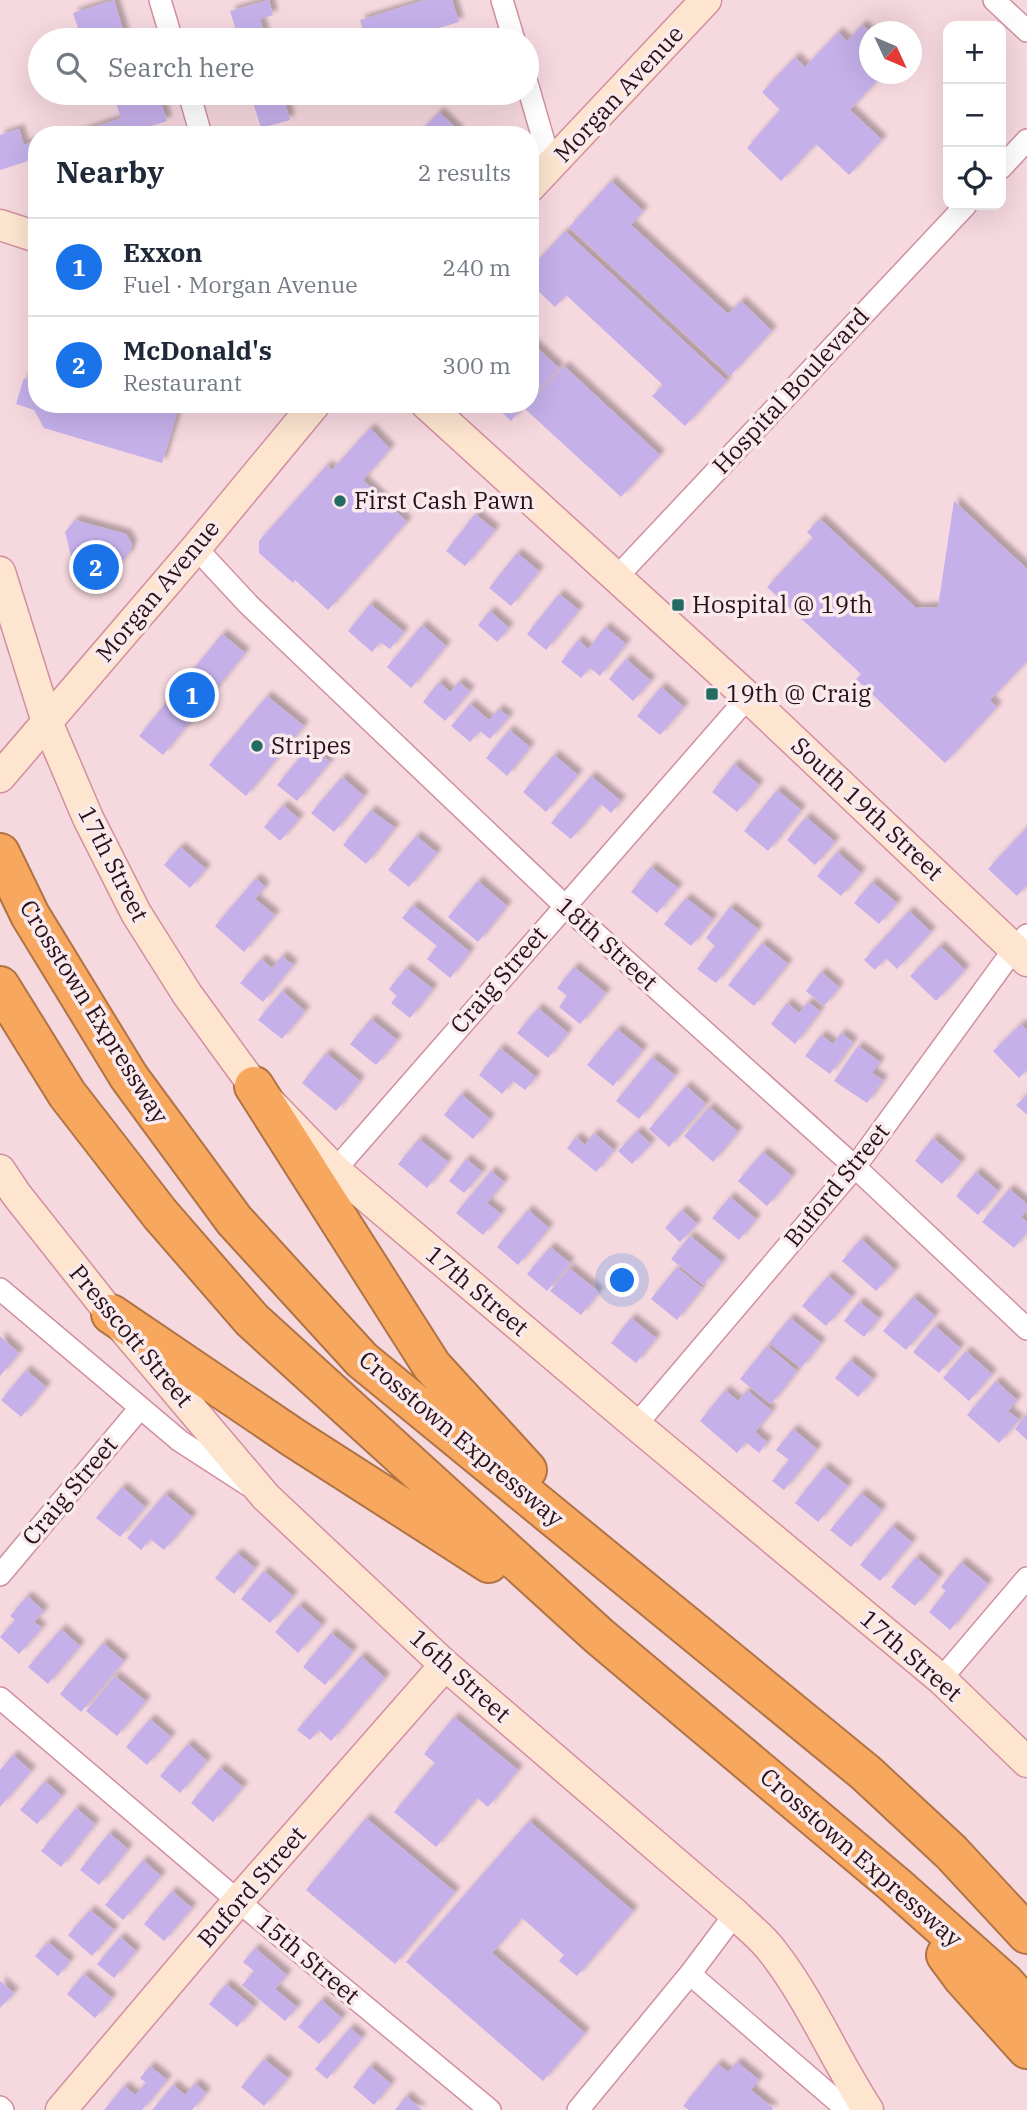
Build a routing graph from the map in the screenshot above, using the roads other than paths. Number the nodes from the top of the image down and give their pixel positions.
1 (160, 0) edge
2 (502, 0) edge
3 (706, 0) edge
4 (994, 0) edge
5 (168, 28) edge
6 (510, 28) edge
7 (1027, 31) edge
8 (192, 105) edge
9 (533, 105) edge
10 (198, 126) edge
11 (1027, 140) edge
12 (1006, 163) edge
13 (551, 166) junction
14 (539, 178) edge
15 (961, 210) edge
16 (0, 225) edge
17 (28, 234) edge
18 (436, 413) edge
19 (289, 419) edge
20 (196, 548) junction
21 (0, 572) edge
22 (616, 578) junction
23 (748, 697) junction
24 (47, 722) junction
25 (0, 777) edge
26 (0, 853) edge
27 (564, 905) junction
28 (1023, 948) edge
29 (0, 986) edge
30 (254, 1086) junction
31 (855, 1167) junction
32 (0, 1170) edge
33 (335, 1170) junction
34 (0, 1289) edge
35 (111, 1314) junction
36 (1027, 1329) edge
37 (140, 1408) junction
38 (636, 1425) junction
39 (266, 1497) junction
40 (618, 1569) junction
41 (0, 1575) edge
42 (1027, 1578) edge
43 (598, 1636) junction
44 (445, 1665) junction
45 (941, 1679) junction
46 (0, 1698) edge
47 (1027, 1762) edge
48 (951, 1852) junction
49 (895, 1885) junction
50 (238, 1901) junction
51 (1027, 1909) edge
52 (735, 1914) junction
53 (1027, 1934) edge
54 (690, 1974) junction
55 (1027, 2008) edge
56 (1027, 2049) edge
57 (61, 2110) edge
58 (490, 2110) edge
59 (578, 2110) edge
60 (854, 2110) edge
61 (868, 2110) edge

1 - 5 street
2 - 6 street
3 - 13 main road, Morgan Avenue
4 - 7 street
8 - 10 street
9 - 13 street
11 - 12 street
13 - 14 main road, Morgan Avenue
15 - 22 street, Hospital Boulevard
16 - 17 main road
18 - 22 main road, South 19th Street
19 - 20 main road, Morgan Avenue
20 - 24 main road, Morgan Avenue
20 - 27 street, 18th Street
21 - 24 main road, 17th Street
22 - 23 main road, South 19th Street
23 - 27 street, Craig Street
23 - 28 main road, South 19th Street
24 - 25 main road, Morgan Avenue
24 - 30 main road, 17th Street
26 - 40 highway, Crosstown Expressway
27 - 31 street, 18th Street
27 - 33 street, Craig Street
28 - 31 street, Buford Street
29 - 43 highway, Crosstown Expressway
30 - 33 main road, 17th Street
30 - 40 highway
31 - 36 street, 18th Street
31 - 38 street, Buford Street
32 - 35 main road, Presscott Street
33 - 38 main road, 17th Street
34 - 37 street, 16th Street
35 - 39 main road, Presscott Street
35 - 43 highway
37 - 39 street, 16th Street
37 - 41 street, Craig Street
38 - 45 main road, 17th Street
39 - 44 main road, 16th Street
40 - 48 highway, Crosstown Expressway
42 - 45 street
43 - 49 highway, Crosstown Expressway
44 - 50 main road, Buford Street
44 - 52 main road, 16th Street
45 - 47 main road, 17th Street
46 - 50 street, 15th Street
48 - 51 highway
48 - 53 highway, Crosstown Expressway
49 - 55 highway, Crosstown Expressway
49 - 56 highway
50 - 57 main road, Buford Street
50 - 58 street, 15th Street
52 - 54 street
52 - 61 main road, 16th Street
54 - 59 street
54 - 60 street

